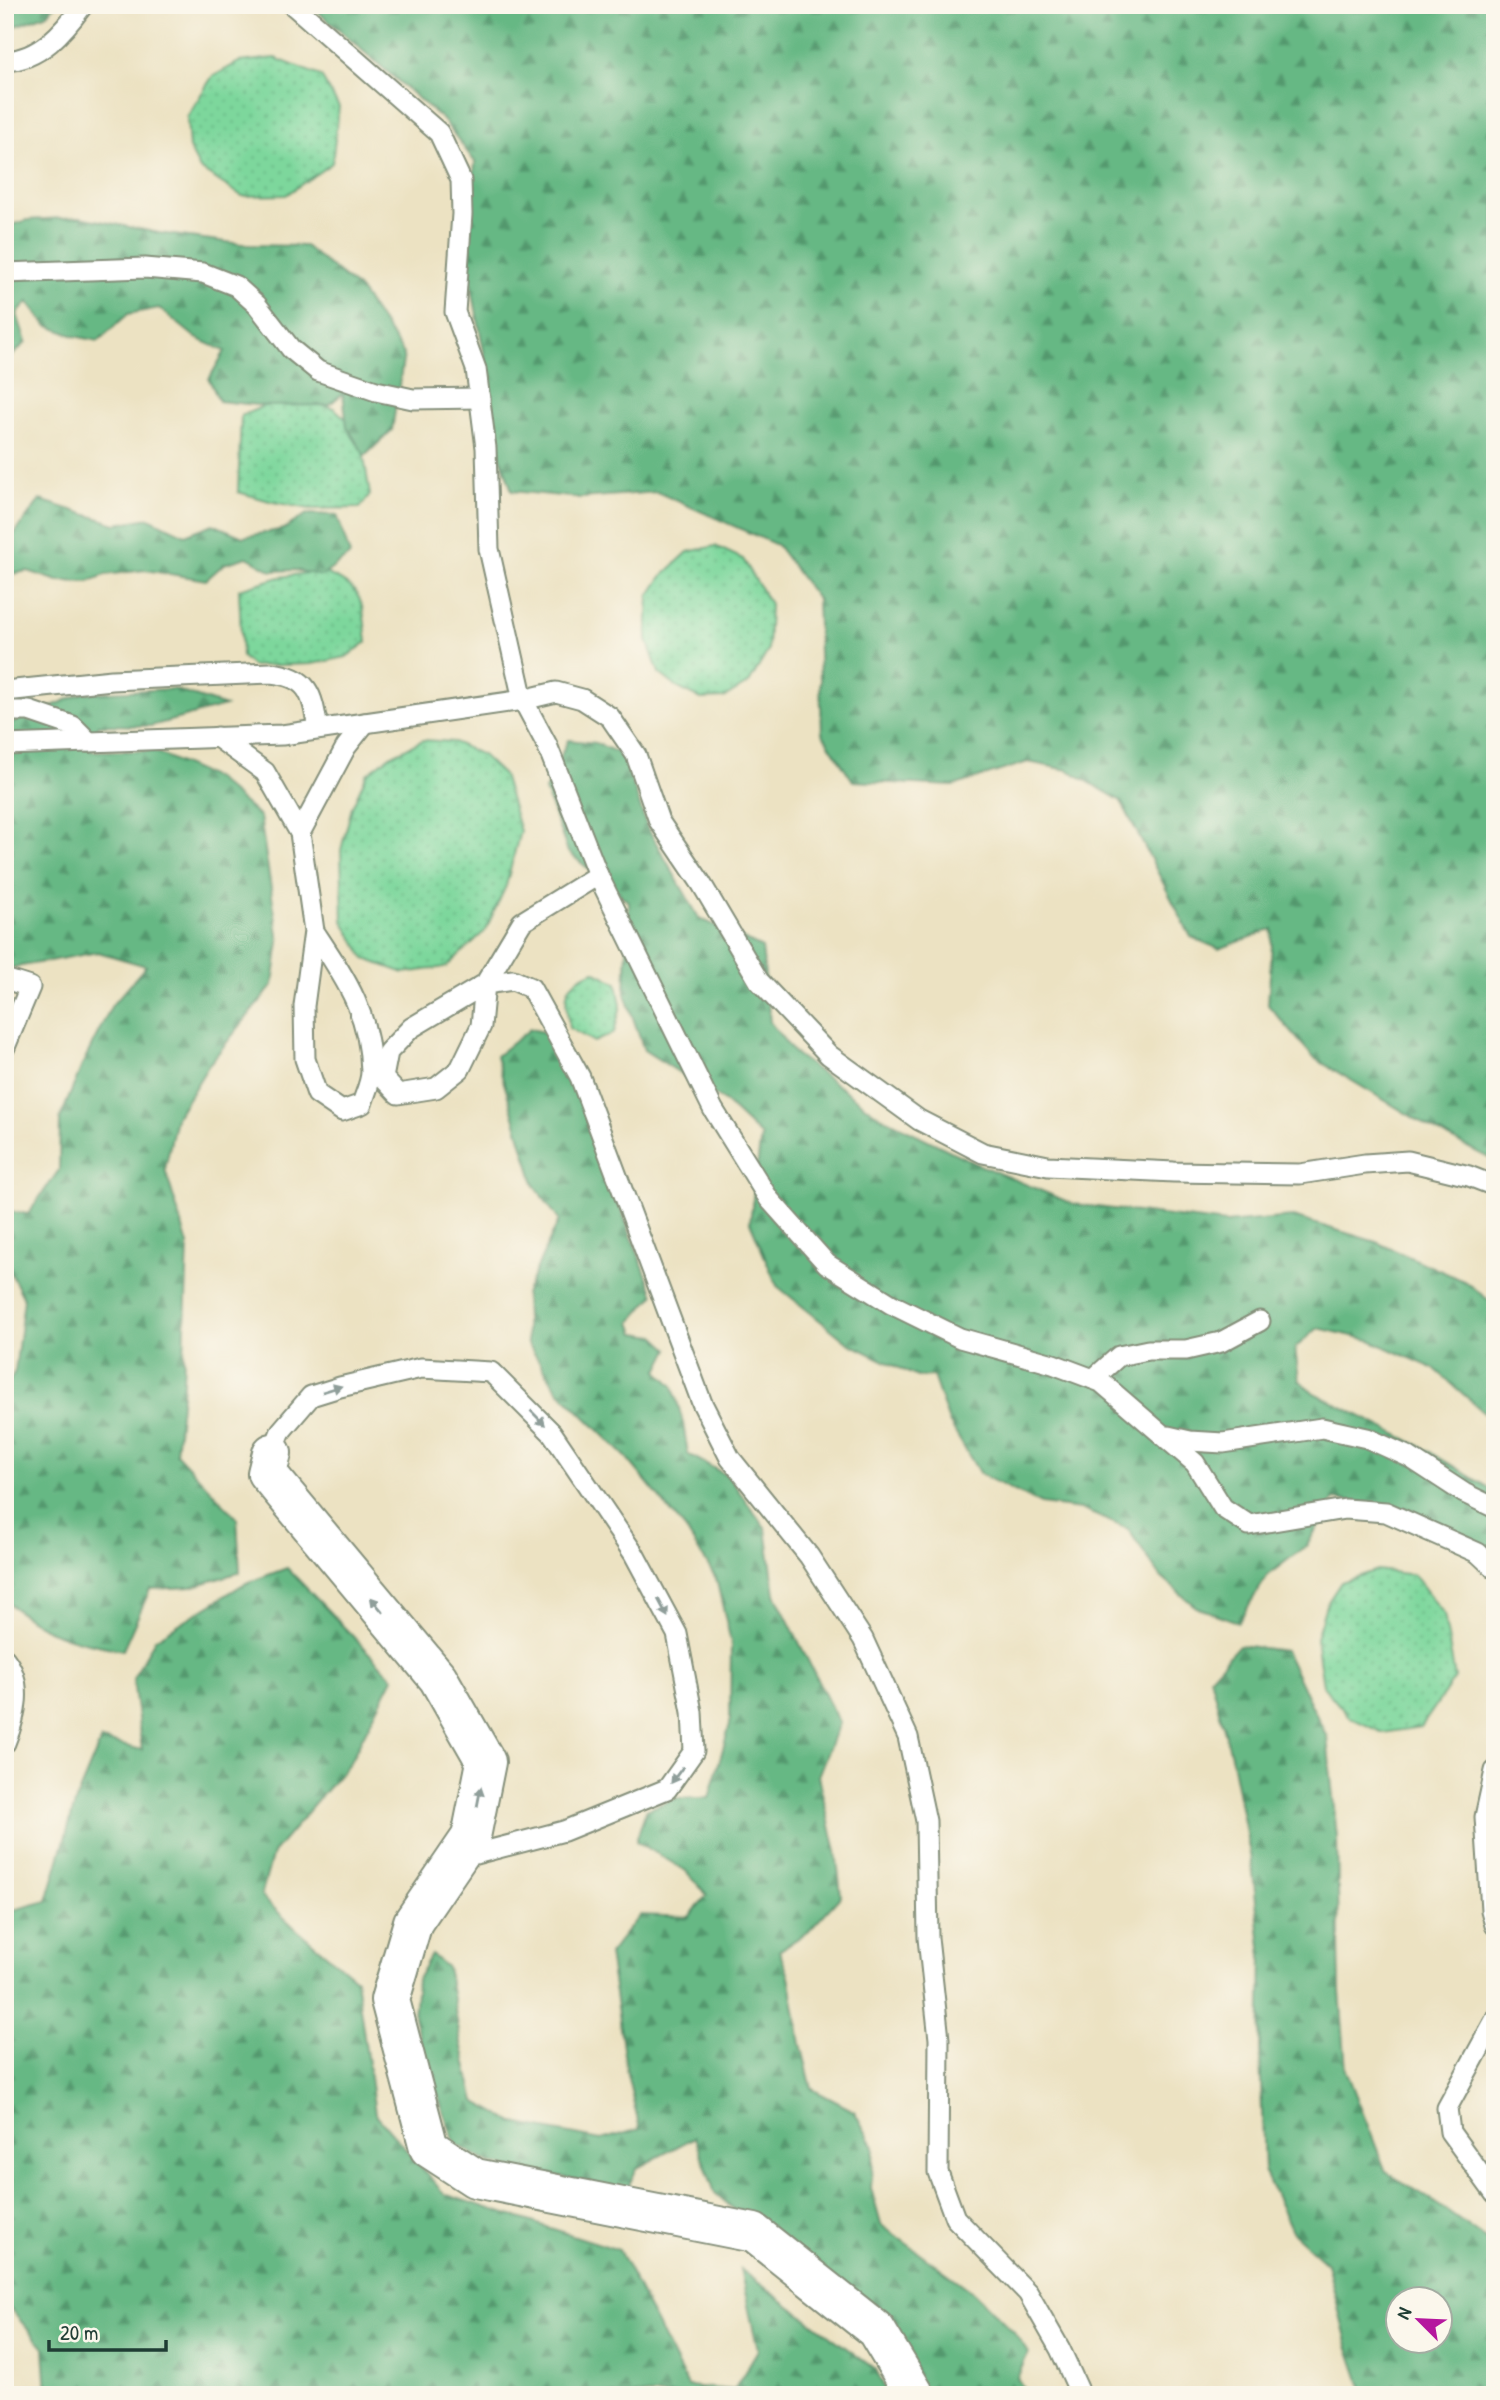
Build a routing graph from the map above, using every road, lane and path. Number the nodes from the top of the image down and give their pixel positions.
1 (83, 5) edge
2 (293, 5) edge
3 (5, 61) edge
4 (5, 273) edge
5 (480, 398) junction
6 (5, 691) edge
7 (523, 700) junction
8 (5, 711) edge
9 (365, 723) junction
10 (318, 729) junction
11 (217, 737) junction
12 (89, 742) junction
13 (5, 745) edge
14 (300, 833) junction
15 (598, 875) junction
16 (314, 931) junction
17 (5, 979) edge
18 (485, 984) junction
19 (5, 1047) edge
20 (1495, 1186) edge
21 (1260, 1321) dead end
22 (1093, 1379) junction
23 (1163, 1435) junction
24 (1223, 1443) junction
25 (272, 1454) joint
26 (1209, 1485) junction
27 (1495, 1508) edge
28 (1495, 1569) edge
29 (5, 1658) edge
30 (5, 1743) edge
31 (1495, 1771) edge
32 (456, 1859) junction
33 (1495, 1925) edge
34 (1495, 2020) edge
35 (1495, 2194) edge
36 (915, 2395) edge
37 (1081, 2395) edge

1 - 3 lane
2 - 5 lane
4 - 5 lane
5 - 7 lane
6 - 10 lane
7 - 9 lane
7 - 15 lane
7 - 20 lane
8 - 12 lane
9 - 10 lane
9 - 14 lane
10 - 11 lane
11 - 12 lane
11 - 14 lane
12 - 13 lane
14 - 16 lane
15 - 18 lane
15 - 22 lane
16 - 16 lane
17 - 19 lane
18 - 18 lane
18 - 37 lane
21 - 22 lane
22 - 23 lane
23 - 24 lane
23 - 26 lane
24 - 26 lane
24 - 27 lane
32 -> 25 street
25 -> 32 lane
26 - 28 lane
29 - 30 lane
31 - 33 lane
32 - 36 street
34 - 35 lane

